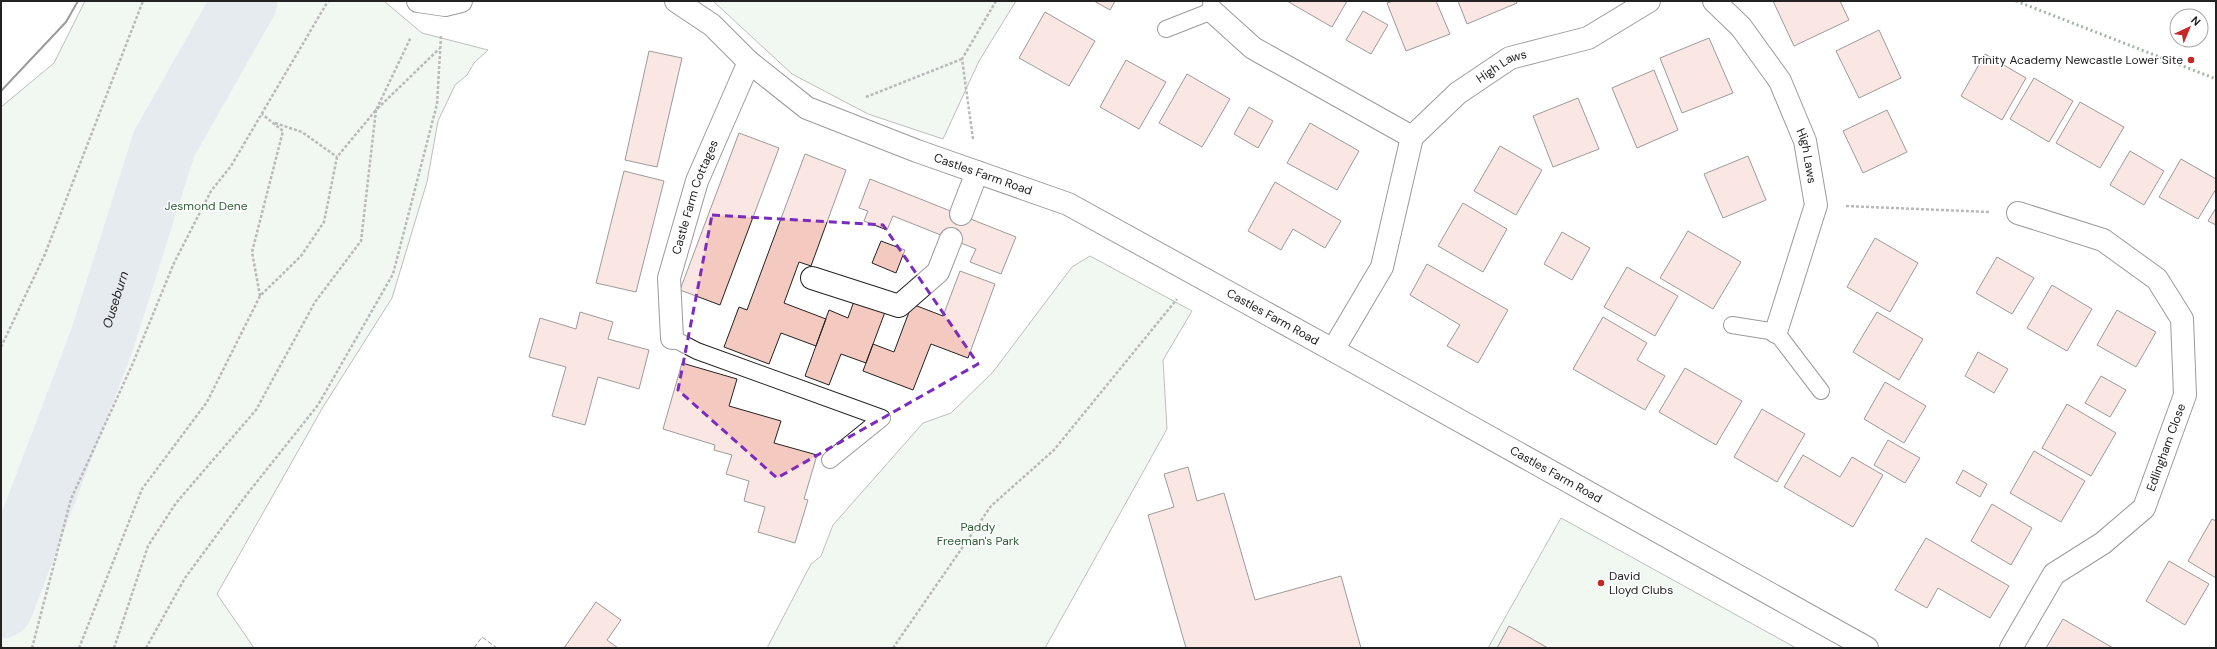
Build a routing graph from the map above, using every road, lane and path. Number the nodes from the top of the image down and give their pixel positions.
1 (142, 1) edge
2 (328, 1) edge
3 (418, 1) edge
4 (461, 1) edge
5 (676, 1) edge
6 (996, 1) edge
7 (1650, 1) edge
8 (1714, 1) edge
9 (1211, 6) edge
10 (1166, 30) dead end
11 (412, 37) dead end
12 (962, 58) junction
13 (749, 62) junction
14 (376, 110) junction
15 (262, 114) junction
16 (824, 114) junction
17 (274, 122) junction
18 (1412, 137) junction
19 (337, 157) junction
20 (977, 172) junction
21 (1816, 205) junction
22 (2018, 213) joint
23 (961, 214) dead end
24 (951, 240) dead end
25 (1197, 275) junction
26 (812, 278) dead end
27 (260, 296) junction
28 (1732, 325) dead end
29 (1776, 332) junction
30 (672, 338) joint
31 (1, 347) edge
32 (1333, 350) junction
33 (1821, 391) dead end
34 (830, 460) dead end
35 (32, 648) edge
36 (79, 648) edge
37 (114, 648) edge
38 (146, 648) edge
39 (893, 648) edge
40 (1867, 648) edge
41 (2011, 648) edge

1 - 31 path
2 - 15 path
3 - 4 street
5 - 13 street, Castles Farm Road
6 - 12 path
7 - 18 street, High Laws
8 - 21 street, High Laws
9 - 10 lane
9 - 18 street
11 - 14 path
12 - 16 path
12 - 20 path
13 - 16 street, Castles Farm Road
13 - 30 street, Castle Farm Cottages
14 - 19 path
14 - 37 path
14 - 38 path
15 - 17 path
15 - 35 path
16 - 20 street, Castles Farm Road
17 - 19 path
17 - 27 path
18 - 32 street
19 - 27 path
20 - 23 street
20 - 25 street, Castles Farm Road
21 - 22 path
21 - 29 street, High Laws
22 - 41 street, Edlingham Close
24 - 26 street
25 - 32 street, Castles Farm Road
25 - 39 path
27 - 36 path
28 - 29 lane
29 - 33 lane
30 - 34 lane
32 - 40 street, Castles Farm Road

